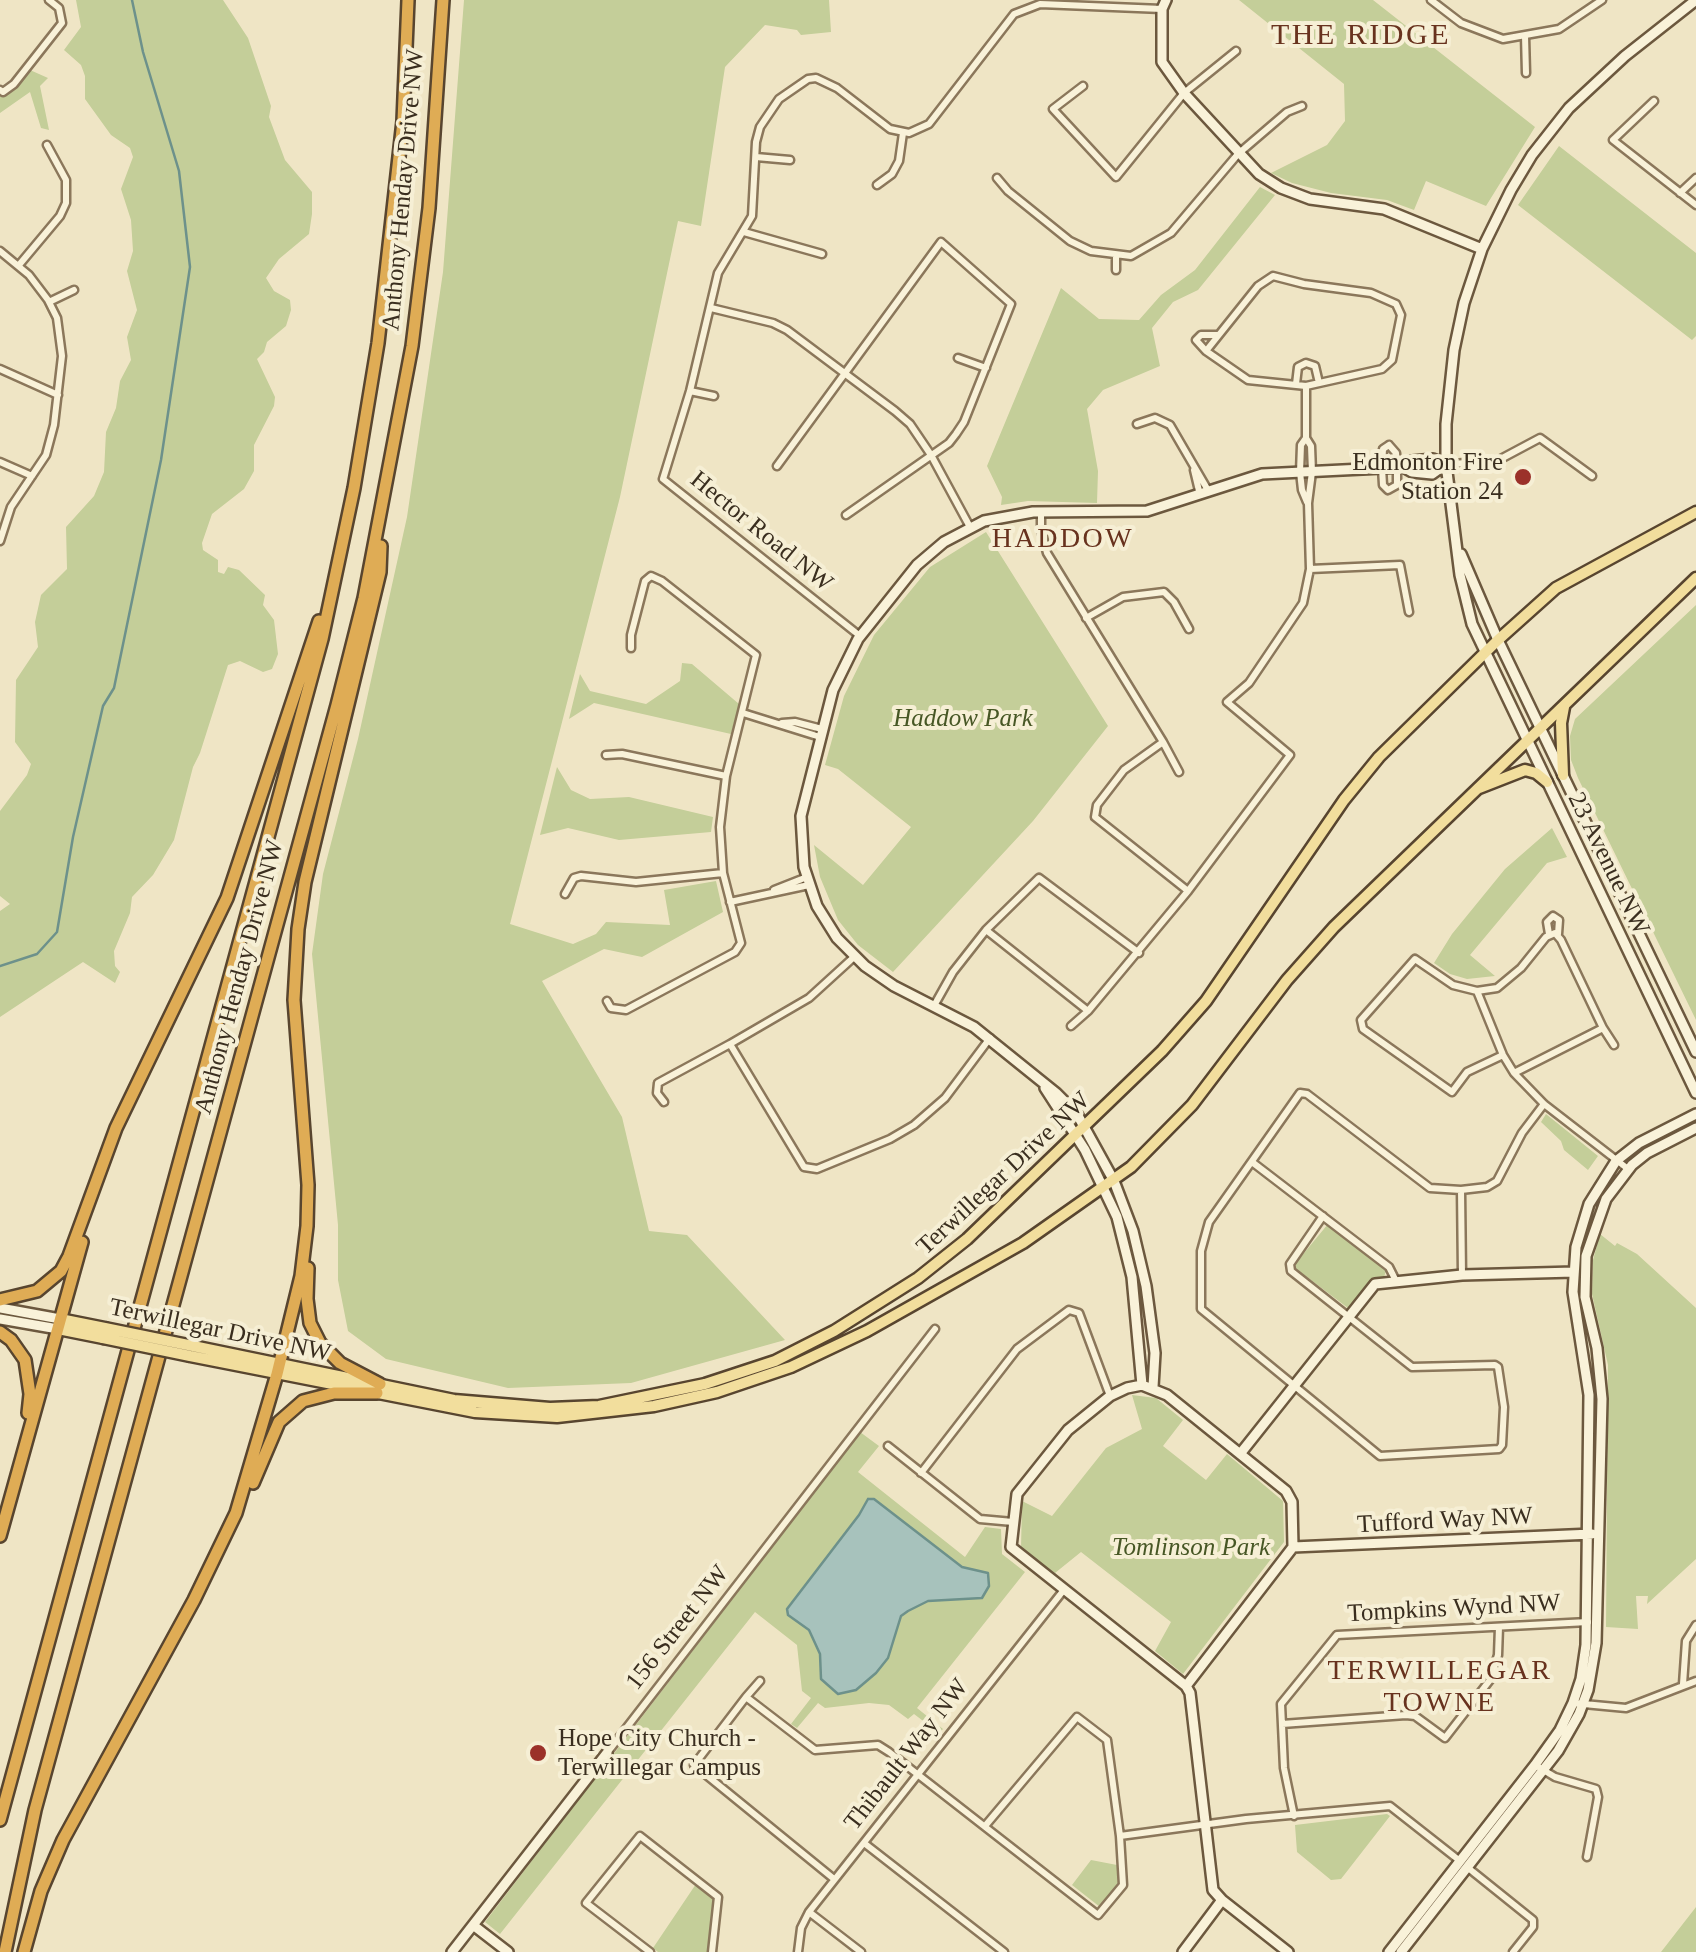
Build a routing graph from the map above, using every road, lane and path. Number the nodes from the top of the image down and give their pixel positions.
1 (49, 0) edge
2 (408, 0) edge
3 (443, 0) edge
4 (1432, 0) edge
5 (1602, 0) edge
6 (1696, 0) edge
7 (1164, 5) edge
8 (1525, 36) junction
9 (1236, 51) dead end
10 (1526, 73) dead end
11 (1082, 86) dead end
12 (2, 91) edge
13 (1184, 93) junction
14 (1654, 101) dead end
15 (1302, 106) dead end
16 (903, 133) junction
17 (47, 145) dead end
18 (1238, 154) junction
19 (756, 157) junction
20 (790, 160) dead end
21 (997, 178) dead end
22 (1696, 178) edge
23 (878, 185) dead end
24 (1680, 193) junction
25 (1696, 205) edge
26 (744, 232) junction
27 (1482, 248) junction
28 (0, 251) edge
29 (822, 254) dead end
30 (1116, 256) junction
31 (19, 265) junction
32 (1116, 270) dead end
33 (74, 290) dead end
34 (49, 302) junction
35 (711, 308) junction
36 (1218, 335) junction
37 (1206, 351) junction
38 (958, 358) dead end
39 (0, 368) edge
40 (986, 368) junction
41 (844, 372) junction
42 (1319, 382) junction
43 (1296, 384) junction
44 (1306, 386) junction
45 (690, 391) junction
46 (58, 396) junction
47 (714, 396) dead end
48 (1137, 424) dead end
49 (1306, 438) junction
50 (932, 455) junction
51 (0, 462) edge
52 (1446, 464) junction
53 (777, 466) dead end
54 (1400, 467) junction
55 (1382, 468) junction
56 (1300, 472) junction
57 (1312, 472) junction
58 (32, 476) junction
59 (1592, 476) dead end
60 (1204, 493) junction
61 (1308, 503) junction
62 (383, 508) junction
63 (1042, 512) junction
64 (1696, 512) edge
65 (846, 515) dead end
66 (970, 527) junction
67 (0, 541) edge
68 (1458, 546) junction
69 (1310, 569) junction
70 (336, 574) junction
71 (1696, 578) edge
72 (1409, 612) dead end
73 (1086, 618) junction
74 (1189, 629) dead end
75 (860, 636) junction
76 (1498, 640) junction
77 (631, 648) dead end
78 (1484, 653) junction
79 (1568, 698) junction
80 (742, 713) junction
81 (1540, 726) junction
82 (821, 733) junction
83 (1526, 740) junction
84 (1164, 742) junction
85 (606, 755) dead end
86 (1178, 772) dead end
87 (726, 776) junction
88 (1564, 776) junction
89 (1546, 782) junction
90 (1473, 790) junction
91 (723, 873) junction
92 (808, 881) junction
93 (1188, 891) junction
94 (565, 894) dead end
95 (730, 902) junction
96 (986, 930) junction
97 (1140, 953) junction
98 (854, 957) junction
99 (1477, 990) junction
100 (607, 1000) dead end
101 (1651, 1000) junction
102 (935, 1004) junction
103 (1088, 1011) junction
104 (1071, 1026) dead end
105 (1603, 1028) junction
106 (990, 1038) junction
107 (730, 1044) junction
108 (1614, 1046) dead end
109 (1696, 1052) edge
110 (1503, 1056) junction
111 (1514, 1073) junction
112 (1696, 1080) edge
113 (1696, 1093) edge
114 (664, 1102) dead end
115 (1544, 1104) junction
116 (1696, 1114) edge
117 (1696, 1128) edge
118 (1080, 1132) junction
119 (1616, 1161) junction
120 (1252, 1162) junction
121 (102, 1169) junction
122 (1628, 1169) junction
123 (1109, 1184) junction
124 (1460, 1190) junction
125 (1324, 1216) junction
126 (304, 1252) junction
127 (1572, 1272) junction
128 (1584, 1273) junction
129 (1462, 1275) junction
130 (1396, 1281) junction
131 (0, 1300) edge
132 (0, 1308) edge
133 (1348, 1316) junction
134 (0, 1318) edge
135 (59, 1324) junction
136 (935, 1329) dead end
137 (0, 1332) edge
138 (278, 1369) junction
139 (1148, 1386) junction
140 (1294, 1388) junction
141 (378, 1389) junction
142 (1110, 1396) junction
143 (888, 1446) dead end
144 (23, 1452) junction
145 (1240, 1454) junction
146 (921, 1473) junction
147 (236, 1514) junction
148 (1012, 1522) junction
149 (1587, 1534) junction
150 (1600, 1534) junction
151 (0, 1536) edge
152 (1292, 1547) junction
153 (1062, 1590) junction
154 (1590, 1622) junction
155 (1696, 1626) edge
156 (1499, 1627) junction
157 (760, 1681) dead end
158 (1696, 1681) edge
159 (1683, 1684) junction
160 (1186, 1686) junction
161 (746, 1697) junction
162 (1578, 1703) junction
163 (1282, 1724) junction
164 (607, 1753) joint
165 (1539, 1768) junction
166 (917, 1772) junction
167 (1102, 1808) dead end
168 (1114, 1808) junction
169 (1294, 1816) junction
170 (0, 1820) edge
171 (985, 1826) junction
172 (1206, 1826) junction
173 (1120, 1836) junction
174 (864, 1843) junction
175 (1587, 1857) dead end
176 (1464, 1864) junction
177 (834, 1879) junction
178 (1222, 1900) junction
179 (808, 1912) junction
180 (473, 1925) junction
181 (5, 1952) edge
182 (24, 1952) edge
183 (452, 1952) edge
184 (508, 1952) edge
185 (650, 1952) edge
186 (712, 1952) edge
187 (798, 1952) edge
188 (860, 1952) edge
189 (1004, 1952) edge
190 (1183, 1952) edge
191 (1288, 1952) edge
192 (1388, 1952) edge
193 (1401, 1952) edge
194 (1514, 1952) edge

1 - 12 street
2 - 70 highway, Anthony Henday Drive NW
3 - 62 highway, Anthony Henday Drive NW
4 - 8 street
5 - 8 street
6 - 27 street
7 - 13 street
7 - 16 street
8 - 10 street
9 - 13 street
11 - 13 street
13 - 18 street
14 - 24 street
15 - 18 street
16 - 19 street, Hector Road NW
16 - 23 street
17 - 31 street
18 - 27 street
18 - 30 street
19 - 20 street
19 - 26 street, Hector Road NW
21 - 30 street
22 - 24 street
24 - 25 street
26 - 29 street
26 - 35 street, Hector Road NW
27 - 52 street
28 - 31 street
30 - 32 street
31 - 34 street
33 - 34 street
34 - 46 street
35 - 41 street
35 - 45 street, Hector Road NW
36 - 37 street
36 - 37 street
36 - 42 street
37 - 43 street
38 - 40 street
39 - 46 street
40 - 41 street
40 - 50 street
41 - 50 street
41 - 53 street
42 - 43 street
42 - 44 street
43 - 44 street
44 - 49 street
45 - 47 street
45 - 75 street, Hector Road NW
46 - 58 street
48 - 60 street
49 - 56 street
49 - 57 street
50 - 65 street
50 - 66 street
51 - 58 street
52 - 54 street
52 - 59 street
52 - 68 street
54 - 55 street
54 - 55 street
54 - 55 street
55 - 57 street
56 - 57 street
56 - 60 street
56 - 61 street
57 - 61 street
58 - 67 street
60 - 63 street
61 - 69 street
62 - 126 highway
62 - 181 highway, Anthony Henday Drive NW
63 - 66 street
63 - 73 street
64 - 76 main road, Terwillegar Drive NW
66 - 75 street
68 - 76 street, 23 Avenue NW
68 - 78 street, 23 Avenue NW
69 - 72 street
69 - 93 street
70 - 121 highway
70 - 170 highway, Anthony Henday Drive NW
71 - 79 main road, Terwillegar Drive NW
73 - 74 street
73 - 84 street
75 - 82 street
76 - 78 main road, Terwillegar Drive NW
76 - 81 street, 23 Avenue NW
77 - 80 street
78 - 83 street, 23 Avenue NW
78 - 118 main road, Terwillegar Drive NW
79 - 81 main road, Terwillegar Drive NW
79 - 88 main road
80 - 82 street
80 - 87 street
81 - 83 main road, Terwillegar Drive NW
81 - 88 street, 23 Avenue NW
82 - 92 street
83 - 89 street, 23 Avenue NW
83 - 90 main road, Terwillegar Drive NW
84 - 86 street
84 - 93 street
85 - 87 street
87 - 91 street
88 - 109 street, 23 Avenue NW
89 - 90 main road
89 - 101 street, 23 Avenue NW
90 - 123 main road, Terwillegar Drive NW
91 - 94 street
91 - 95 street
92 - 95 street
92 - 98 street
93 - 97 street
95 - 100 street
96 - 97 street
96 - 102 street
96 - 103 street
97 - 103 street
98 - 102 street
98 - 107 street
99 - 105 street
99 - 110 street
99 - 110 street
101 - 112 street
101 - 113 street, 23 Avenue NW
102 - 106 street
103 - 104 street
105 - 108 street
105 - 111 street
106 - 107 street
106 - 118 street
107 - 114 street
110 - 111 street
111 - 115 street
115 - 119 street
115 - 124 street
116 - 119 street
117 - 122 street
118 - 123 street
118 - 141 main road, Terwillegar Drive NW
119 - 122 street
119 - 127 street
120 - 124 street
120 - 125 street
120 - 140 street
121 - 131 highway
121 - 135 highway
122 - 128 street
123 - 139 street
123 - 141 main road, Terwillegar Drive NW
124 - 129 street
125 - 130 street
125 - 133 street
126 - 138 highway
126 - 141 highway
127 - 128 street
127 - 129 street
127 - 149 street
128 - 150 street
129 - 130 street
130 - 133 street
132 - 135 street, Terwillegar Drive NW
133 - 140 street
133 - 140 street
134 - 135 street, Terwillegar Drive NW
135 - 138 main road, Terwillegar Drive NW, bridge
135 - 144 highway
136 - 164 street, 156 Street NW
137 - 144 highway
138 - 141 main road, Terwillegar Drive NW
138 - 147 highway
139 - 142 street
139 - 145 street
140 - 145 street
141 - 147 highway
142 - 146 street
142 - 148 street
143 - 146 street
144 - 151 highway
145 - 152 street
146 - 148 street
147 - 182 highway
148 - 153 street
149 - 150 street, Tufford Way NW
149 - 152 street, Tufford Way NW
149 - 154 street
150 - 154 street
152 - 160 street
153 - 160 street
153 - 166 street, Thibault Way NW
154 - 156 street, Tompkins Wynd NW
154 - 162 street
155 - 159 street
156 - 163 street, Tompkins Wynd NW
156 - 163 street
157 - 161 street
158 - 159 street
159 - 162 street
160 - 172 street
161 - 166 street
161 - 177 street
162 - 165 street
163 - 169 street, Tompkins Wynd NW
164 - 180 street, 156 Street NW
165 - 175 street
165 - 176 street
166 - 171 street
166 - 174 street, Thibault Way NW
167 - 168 street
168 - 171 street
168 - 173 street
169 - 172 street
169 - 176 street
171 - 173 street
172 - 173 street
172 - 178 street
174 - 177 street, Thibault Way NW
174 - 189 street
176 - 192 street
176 - 193 street
176 - 194 street
177 - 179 street, Thibault Way NW
178 - 190 street
178 - 191 street
179 - 187 street, Thibault Way NW
179 - 188 street
180 - 183 street, 156 Street NW
180 - 184 street
185 - 186 street

